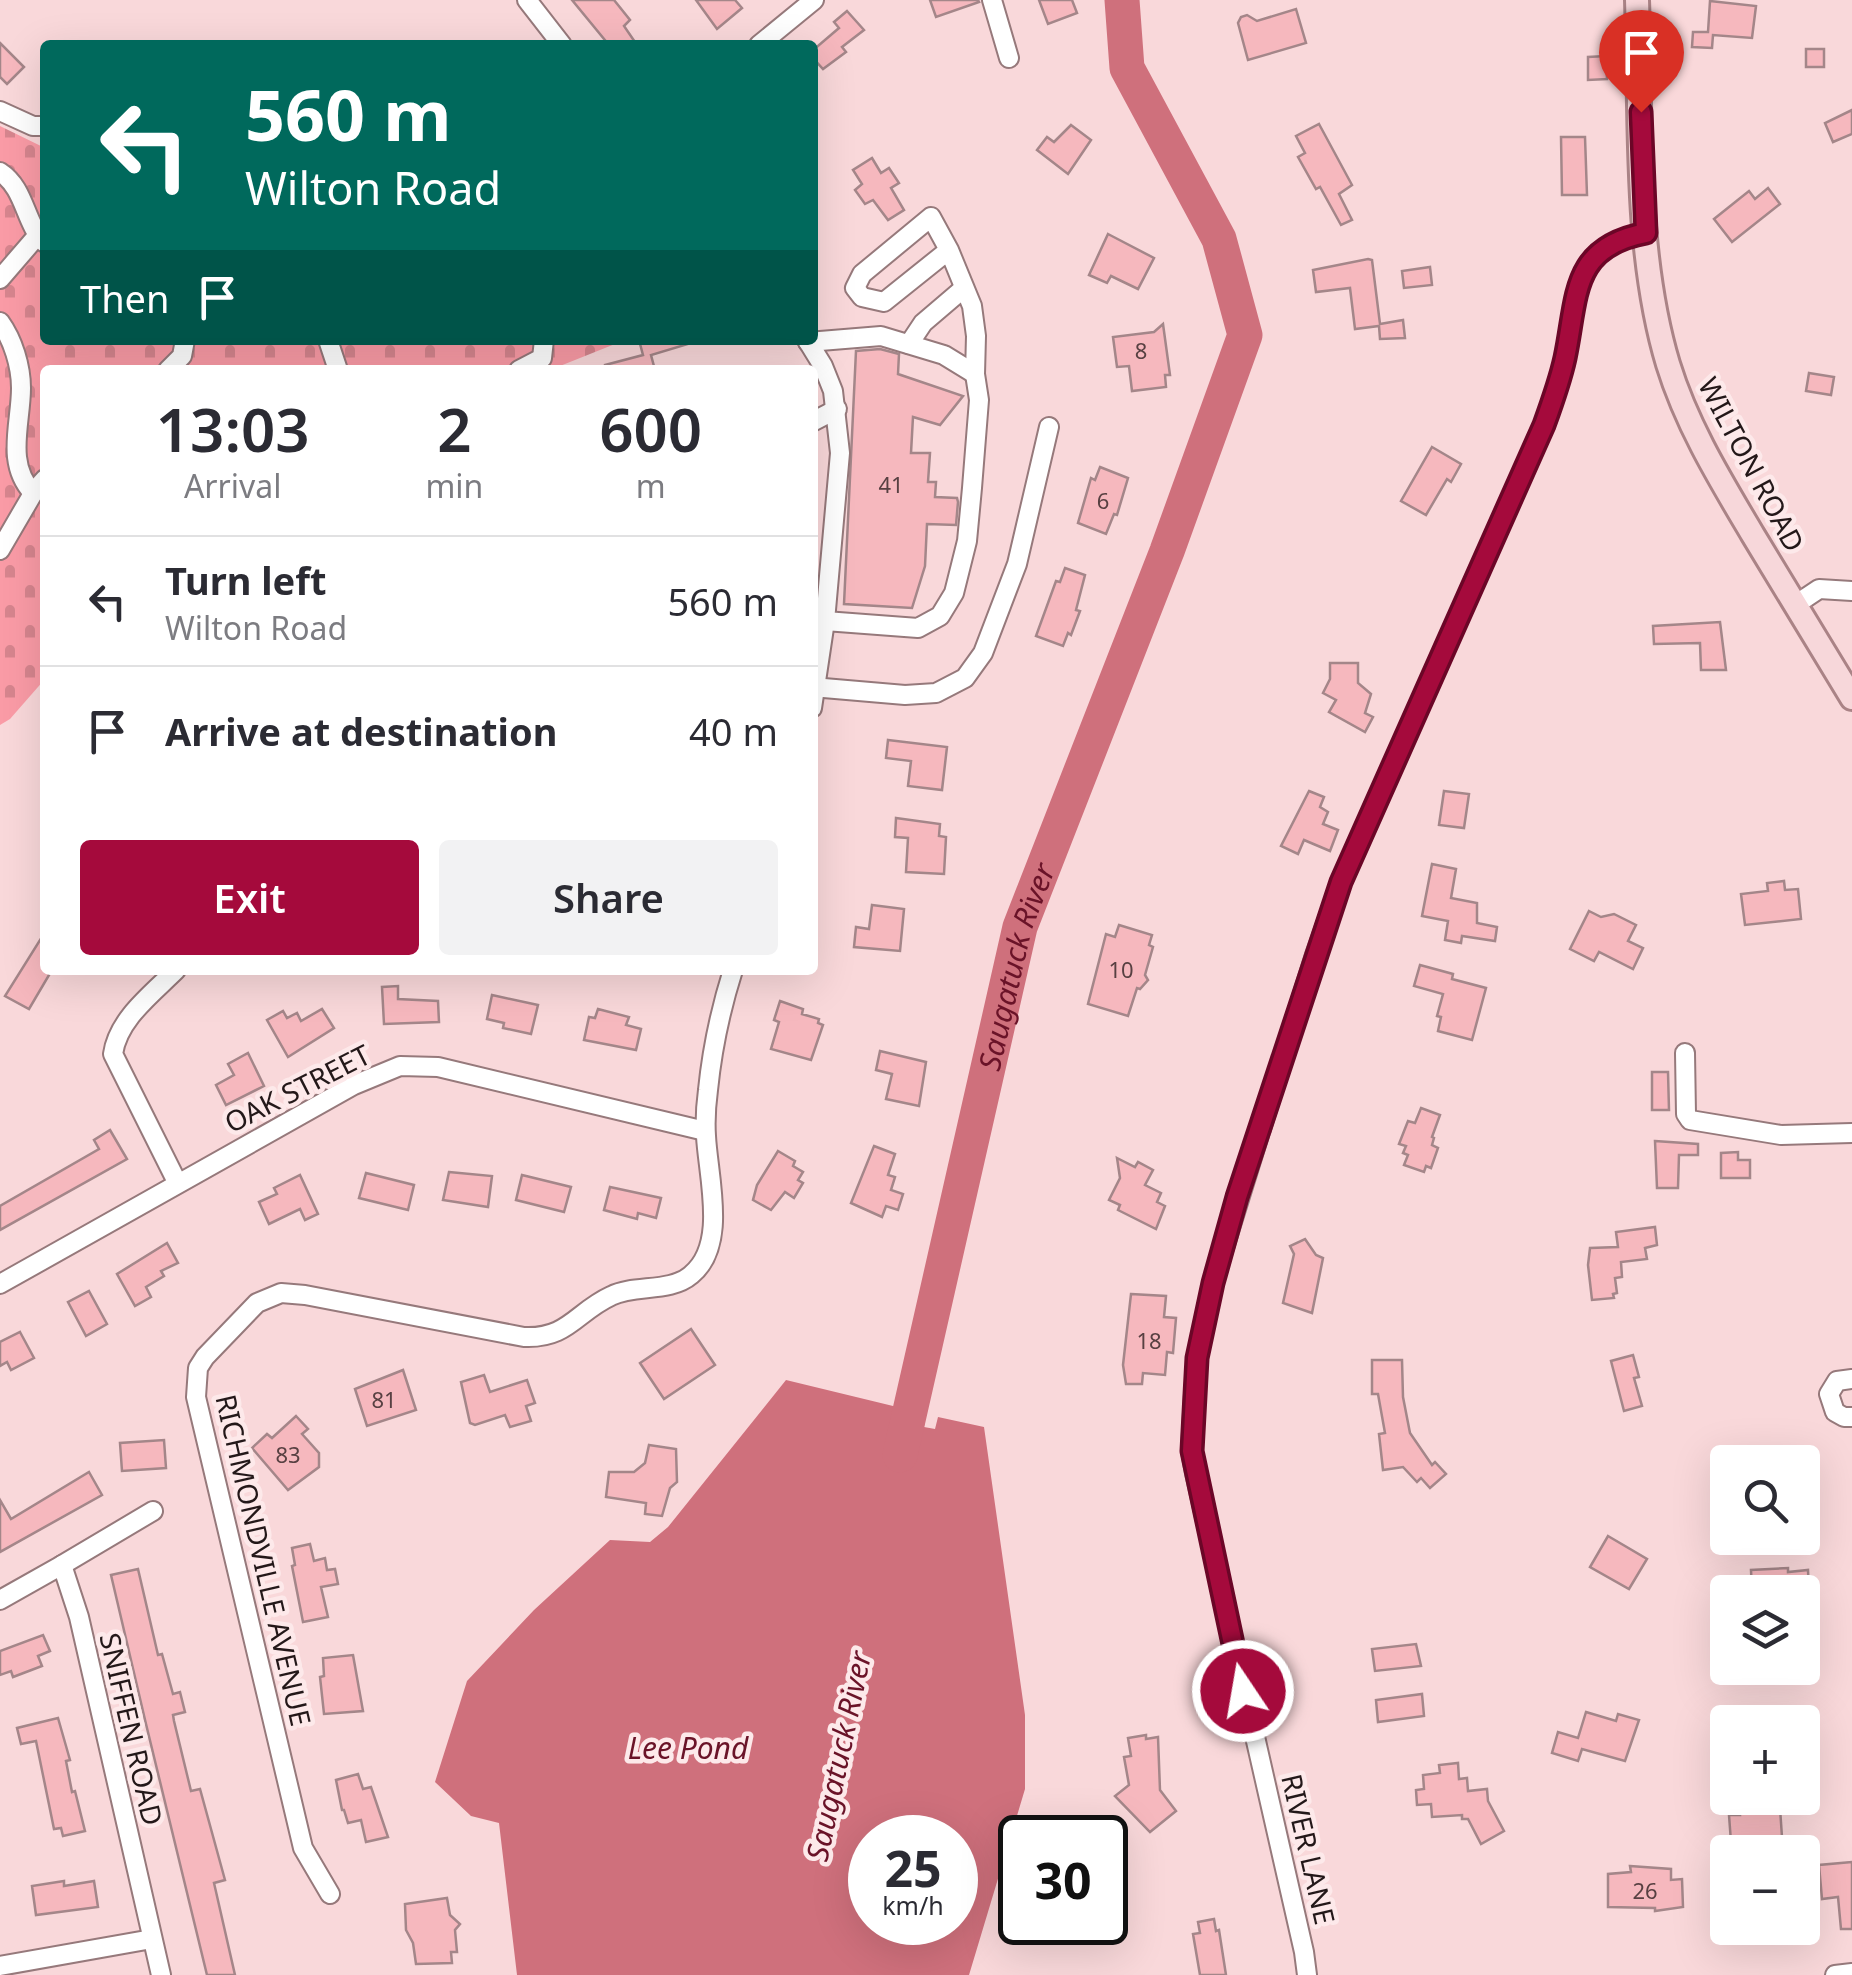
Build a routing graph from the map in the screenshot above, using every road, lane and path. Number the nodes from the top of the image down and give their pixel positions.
1 (527, 0) edge
2 (814, 0) edge
3 (992, 0) edge
4 (1637, 0) edge
5 (558, 40) edge
6 (765, 40) edge
7 (1009, 58) dead end
8 (0, 111) edge
9 (40, 126) edge
10 (0, 172) edge
11 (1646, 233) junction
12 (40, 238) edge
13 (40, 241) edge
14 (949, 250) junction
15 (0, 279) edge
16 (964, 288) junction
17 (884, 302) junction
18 (0, 322) edge
19 (881, 336) junction
20 (818, 340) edge
21 (909, 344) junction
22 (543, 345) edge
23 (810, 345) edge
24 (529, 365) edge
25 (975, 374) junction
26 (837, 410) junction
27 (818, 419) edge
28 (1049, 427) dead end
29 (39, 486) edge
30 (0, 550) edge
31 (1852, 591) edge
32 (1795, 605) junction
33 (825, 621) junction
34 (818, 666) edge
35 (818, 686) edge
36 (1852, 698) edge
37 (171, 975) edge
38 (732, 975) edge
39 (1685, 1053) dead end
40 (705, 1131) junction
41 (1852, 1133) edge
42 (177, 1182) junction
43 (0, 1284) edge
44 (1852, 1379) edge
45 (1852, 1416) edge
46 (153, 1511) dead end
47 (62, 1565) junction
48 (0, 1600) edge
49 (330, 1894) dead end
50 (152, 1939) junction
51 (0, 1966) edge
52 (1852, 1974) edge
53 (161, 1975) edge
54 (1307, 1975) edge
55 (1835, 1975) edge

1 - 5 street
2 - 6 street
3 - 7 street
4 - 11 main road, WILTON ROAD
8 - 9 street
10 - 12 street
11 - 32 main road, WILTON ROAD
11 - 54 street, RIVER LANE
13 - 15 street
14 - 16 street
14 - 17 street
14 - 17 street
16 - 21 street
16 - 25 street
17 - 19 street
18 - 29 street
19 - 20 street
19 - 21 street
21 - 25 street
22 - 24 street
23 - 26 street
25 - 33 street
26 - 27 street
26 - 33 street
28 - 35 street
29 - 30 street
31 - 32 street
32 - 36 main road, WILTON ROAD
33 - 34 street
37 - 42 street
38 - 40 street, RICHMONDVILLE AVENUE
39 - 41 street
40 - 42 street, OAK STREET
40 - 49 street, RICHMONDVILLE AVENUE
42 - 43 street, OAK STREET
44 - 45 street
46 - 47 street
47 - 48 street
47 - 50 street, SNIFFEN ROAD
50 - 51 street
50 - 53 street, SNIFFEN ROAD
52 - 55 street

